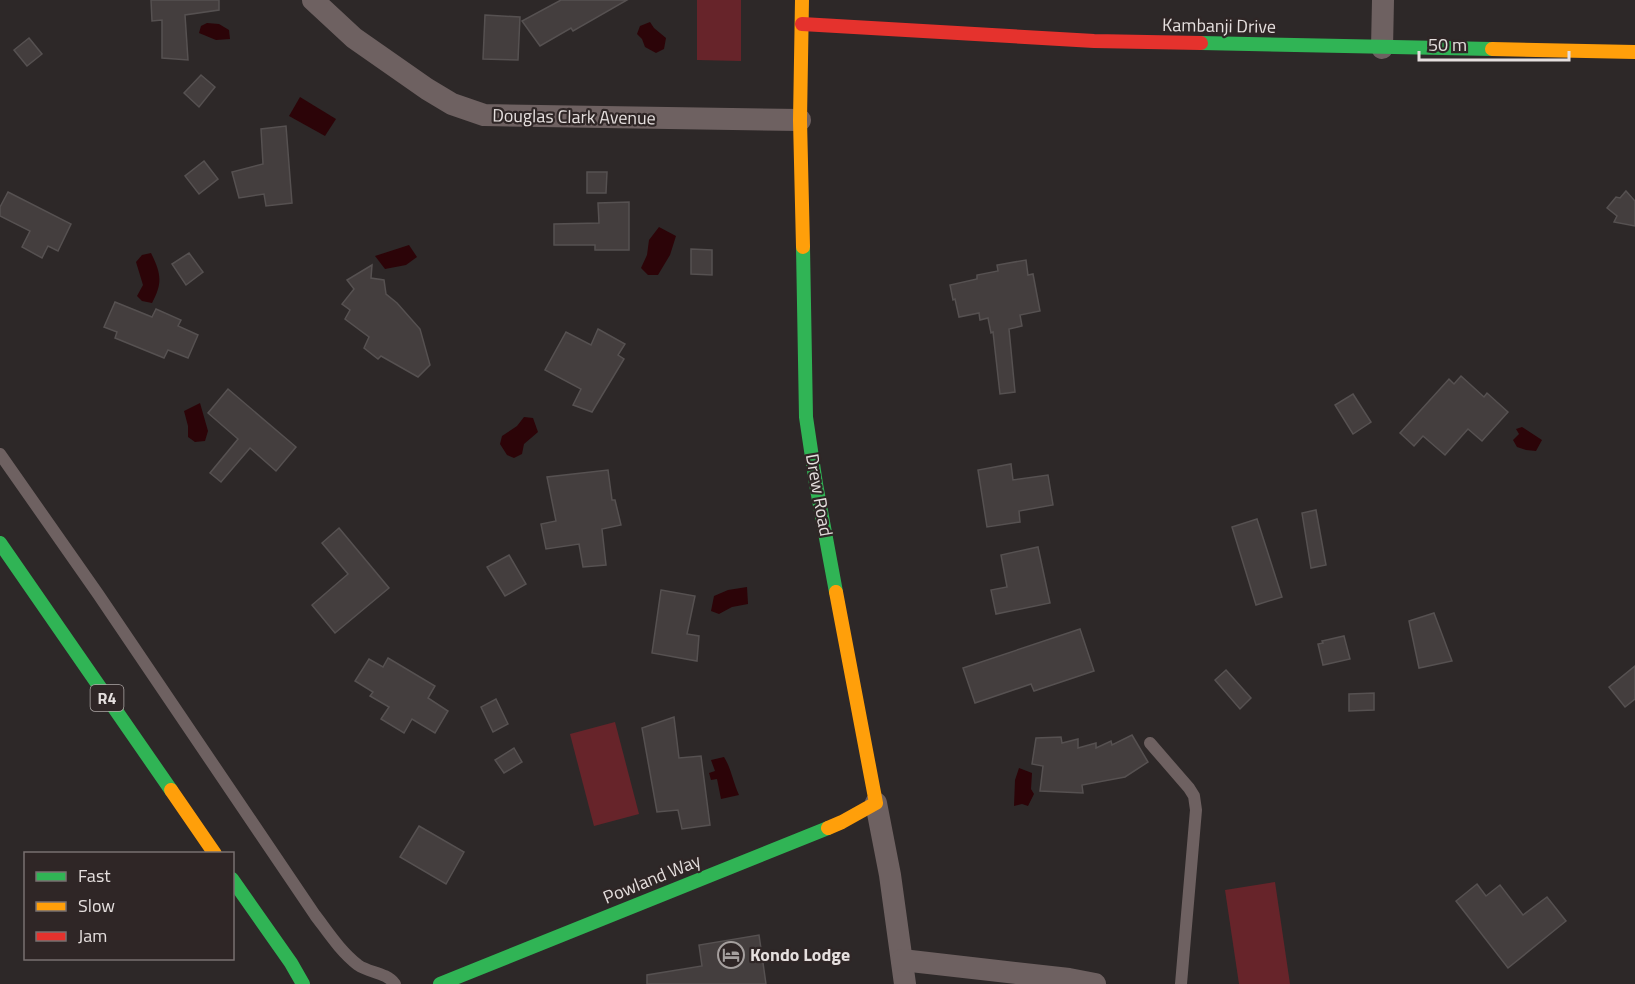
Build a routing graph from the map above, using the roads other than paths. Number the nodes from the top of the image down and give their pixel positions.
1 (313, 0) edge
2 (802, 0) edge
3 (1383, 0) edge
4 (802, 24) junction
5 (1382, 48) junction
6 (1635, 52) edge
7 (800, 120) junction
8 (0, 454) edge
9 (0, 543) edge
10 (1150, 743) dead end
11 (876, 803) junction
12 (214, 852) edge
13 (234, 882) edge
14 (902, 960) junction
15 (303, 984) edge
16 (394, 984) edge
17 (440, 984) edge
18 (905, 984) edge
19 (1095, 984) edge
20 (1182, 984) edge

1 - 7 street, Douglas Clark Avenue
2 - 4 main road, Drew Road
3 - 5 street
4 - 5 main road, Kambanji Drive
4 - 7 main road, Drew Road
5 - 6 main road, Kambanji Drive
7 - 11 main road, Drew Road
8 - 16 lane
9 - 12 main road, R4
10 - 20 lane
11 - 14 street, Drew Road
11 - 17 main road, Powland Way
13 - 15 main road
14 - 18 street, Drew Road
14 - 19 street

